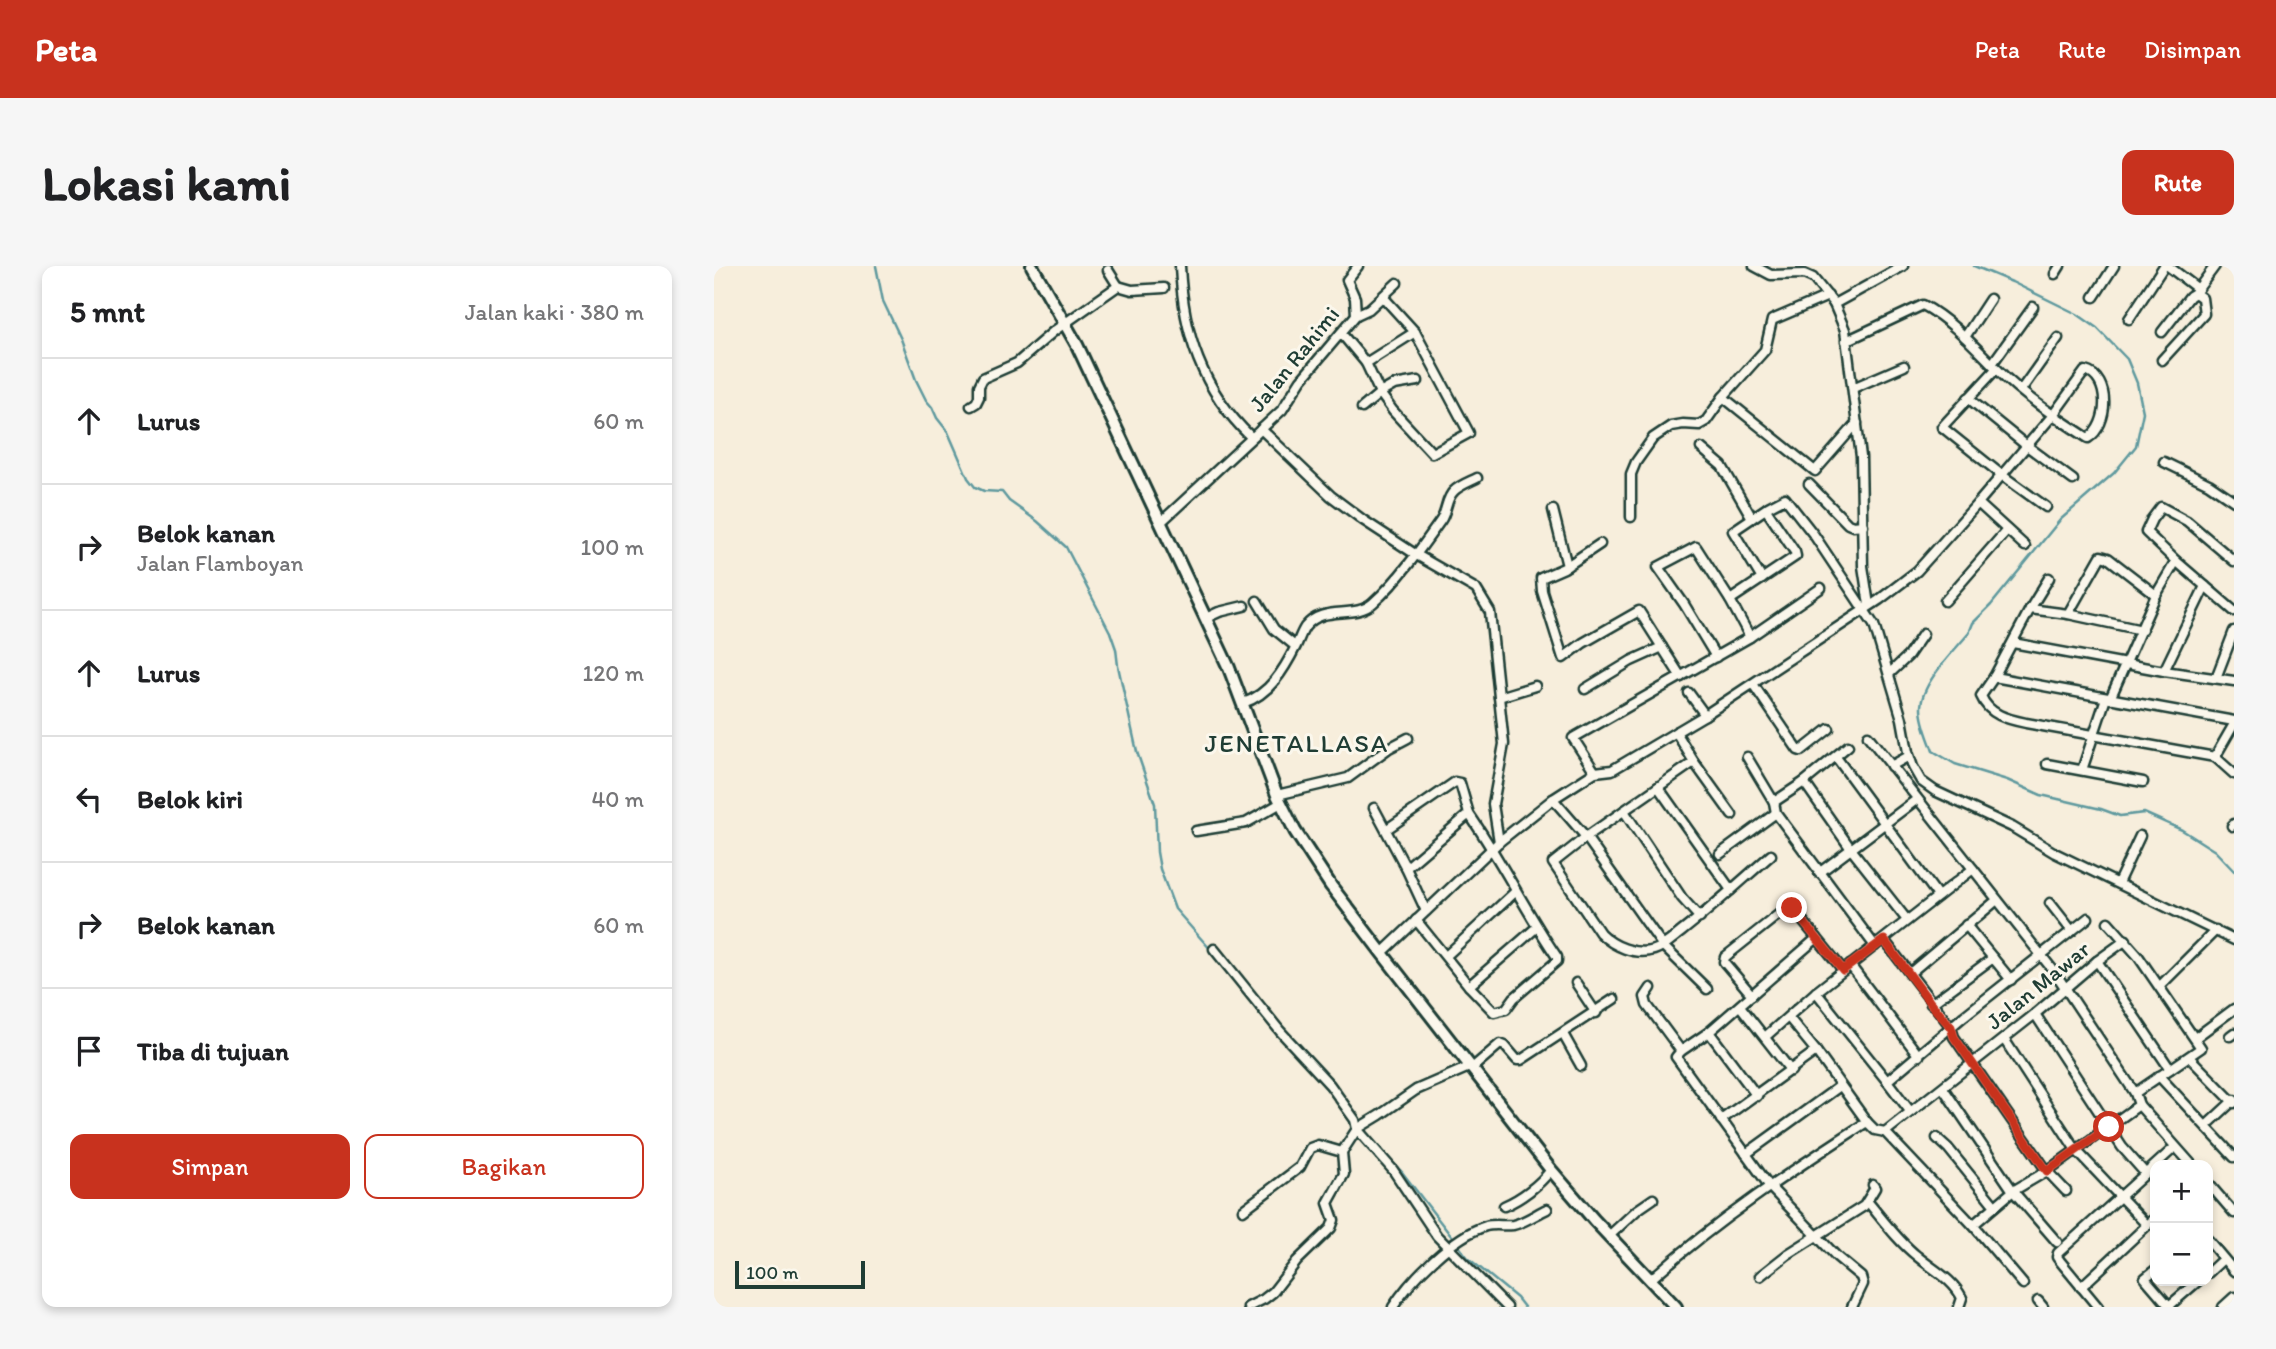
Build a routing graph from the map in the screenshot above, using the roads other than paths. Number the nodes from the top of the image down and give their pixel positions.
1 (1032, 266) edge
2 (1180, 266) edge
3 (1358, 266) edge
4 (1754, 266) edge
5 (1903, 266) edge
6 (2114, 266) edge
7 (2166, 266) edge
8 (2215, 266) edge
9 (1108, 270) dead end
10 (1397, 284) dead end
11 (1118, 286) junction
12 (1164, 288) dead end
13 (2197, 291) junction
14 (1828, 296) junction
15 (2094, 297) dead end
16 (1384, 298) junction
17 (1990, 299) dead end
18 (1834, 304) junction
19 (2033, 307) dead end
20 (1356, 315) junction
21 (2129, 318) dead end
22 (1065, 323) junction
23 (1415, 332) junction
24 (2162, 332) dead end
25 (1341, 333) junction
26 (1965, 337) junction
27 (2058, 338) dead end
28 (1846, 341) junction
29 (2162, 359) dead end
30 (1366, 363) junction
31 (1904, 366) dead end
32 (1994, 366) junction
33 (1418, 380) dead end
34 (1853, 388) junction
35 (2021, 390) junction
36 (1380, 393) junction
37 (1723, 397) junction
38 (1968, 398) junction
39 (971, 406) dead end
40 (1362, 408) dead end
41 (2053, 415) junction
42 (1857, 423) junction
43 (1261, 429) junction
44 (1251, 437) junction
45 (2027, 446) junction
46 (1701, 448) dead end
47 (2164, 462) dead end
48 (2003, 476) junction
49 (1477, 478) dead end
50 (2073, 480) dead end
51 (1810, 484) dead end
52 (2234, 501) edge
53 (1978, 503) junction
54 (2046, 507) dead end
55 (1768, 508) junction
56 (1553, 510) dead end
57 (1631, 517) dead end
58 (1752, 518) junction
59 (1161, 522) junction
60 (1863, 525) junction
61 (2007, 530) junction
62 (1600, 544) dead end
63 (2025, 546) dead end
64 (1415, 554) junction
65 (2176, 561) junction
66 (2234, 561) edge
67 (1567, 566) junction
68 (2049, 578) dead end
69 (1762, 579) junction
70 (2205, 586) junction
71 (1821, 588) dead end
72 (2157, 595) junction
73 (1730, 600) junction
74 (1257, 601) dead end
75 (1945, 601) dead end
76 (1244, 606) dead end
77 (1866, 608) junction
78 (2030, 609) junction
79 (2234, 611) edge
80 (2068, 614) junction
81 (1206, 618) junction
82 (2142, 630) junction
83 (2234, 631) edge
84 (1923, 634) dead end
85 (1750, 638) junction
86 (2013, 643) junction
87 (1296, 646) junction
88 (1662, 647) junction
89 (1716, 657) junction
90 (2125, 664) junction
91 (2164, 671) junction
92 (1889, 674) junction
93 (1681, 677) junction
94 (1994, 677) junction
95 (2216, 678) junction
96 (2234, 681) edge
97 (1753, 684) junction
98 (1535, 686) dead end
99 (1585, 689) dead end
100 (1689, 693) dead end
101 (1499, 697) junction
102 (2108, 699) junction
103 (1243, 703) junction
104 (1705, 715) junction
105 (2234, 723) edge
106 (1829, 729) dead end
107 (1675, 732) junction
108 (2095, 734) junction
109 (1868, 736) dead end
110 (1408, 738) dead end
111 (1848, 746) dead end
112 (1909, 756) junction
113 (1747, 757) dead end
114 (1836, 757) junction
115 (2215, 757) junction
116 (1694, 762) junction
117 (2047, 764) dead end
118 (1891, 766) junction
119 (2082, 770) junction
120 (1595, 772) junction
121 (2234, 775) edge
122 (1804, 782) junction
123 (2143, 782) dead end
124 (1658, 787) junction
125 (1279, 799) junction
126 (1553, 799) junction
127 (1916, 800) junction
128 (1774, 802) junction
129 (1374, 808) dead end
130 (1624, 811) junction
131 (1776, 813) junction
132 (1469, 814) junction
133 (1732, 815) dead end
134 (1884, 824) junction
135 (1387, 829) junction
136 (1196, 831) dead end
137 (2140, 836) dead end
138 (1586, 837) junction
139 (1496, 846) junction
140 (1851, 849) junction
141 (1720, 854) dead end
142 (1771, 855) dead end
143 (1406, 868) junction
144 (1973, 869) junction
145 (1819, 873) junction
146 (2118, 883) junction
147 (1731, 890) junction
148 (1515, 892) junction
149 (1938, 896) junction
150 (1997, 901) junction
151 (2050, 903) dead end
152 (1426, 911) junction
153 (1700, 918) junction
154 (2088, 918) dead end
155 (1416, 920) junction
156 (1907, 920) junction
157 (2108, 922) dead end
158 (1966, 925) junction
159 (1537, 927) junction
160 (2216, 930) junction
161 (2072, 931) junction
162 (1817, 938) junction
163 (1884, 940) junction
164 (2126, 940) junction
165 (2234, 940) edge
166 (1663, 946) junction
167 (1875, 946) junction
168 (1214, 949) dead end
169 (1382, 953) junction
170 (1446, 956) junction
171 (2041, 956) junction
172 (1993, 958) junction
173 (2097, 961) junction
174 (1846, 967) junction
175 (1910, 972) junction
176 (2011, 980) junction
177 (1576, 983) dead end
178 (1469, 986) junction
179 (2160, 986) junction
180 (1651, 988) dead end
181 (2066, 988) junction
182 (1707, 989) dead end
183 (1816, 992) junction
184 (1752, 995) junction
185 (1614, 999) dead end
186 (1931, 1004) junction
187 (1740, 1006) junction
188 (2233, 1012) edge
189 (1596, 1013) junction
190 (2035, 1014) junction
191 (1789, 1018) junction
192 (1951, 1027) junction
193 (1710, 1032) junction
194 (1563, 1034) junction
195 (1765, 1037) junction
196 (2195, 1038) junction
197 (2004, 1039) junction
198 (1681, 1051) junction
199 (1816, 1051) junction
200 (1919, 1056) junction
201 (2189, 1057) junction
202 (1972, 1063) junction
203 (1581, 1066) dead end
204 (1470, 1068) junction
205 (2170, 1069) junction
206 (1791, 1070) junction
207 (2159, 1076) junction
208 (1887, 1081) junction
209 (1840, 1086) junction
210 (1942, 1088) junction
211 (2135, 1093) junction
212 (1757, 1096) junction
213 (2234, 1101) edge
214 (2140, 1105) junction
215 (1910, 1111) junction
216 (1721, 1120) junction
217 (1867, 1122) junction
218 (2206, 1126) junction
219 (2109, 1127) junction
220 (1357, 1129) junction
221 (1885, 1132) junction
222 (1937, 1138) dead end
223 (2175, 1147) junction
224 (2076, 1150) junction
225 (1342, 1152) junction
226 (1746, 1154) junction
227 (2234, 1157) edge
228 (2187, 1160) edge
229 (1551, 1170) junction
230 (2047, 1171) junction
231 (2145, 1173) junction
232 (1873, 1185) dead end
233 (1770, 1187) junction
234 (2213, 1189) edge
235 (2013, 1191) junction
236 (2066, 1191) dead end
237 (2119, 1197) junction
238 (1653, 1199) dead end
239 (1868, 1202) junction
240 (1504, 1206) dead end
241 (1994, 1206) junction
242 (1547, 1209) dead end
243 (1243, 1210) dead end
244 (2234, 1213) edge
245 (2150, 1222) edge
246 (1973, 1224) junction
247 (2147, 1225) junction
248 (1609, 1236) junction
249 (1818, 1237) junction
250 (2057, 1242) dead end
251 (2213, 1246) edge
252 (1452, 1247) junction
253 (2223, 1259) junction
254 (2213, 1268) edge
255 (2234, 1271) edge
256 (1760, 1276) dead end
257 (1650, 1280) junction
258 (2023, 1284) dead end
259 (2152, 1286) edge
260 (2193, 1286) edge
261 (2081, 1287) junction
262 (2234, 1297) edge
263 (1248, 1307) edge
264 (1393, 1307) edge
265 (1507, 1307) edge
266 (1676, 1307) edge
267 (1852, 1307) edge
268 (1959, 1307) edge
269 (2098, 1307) edge
270 (2170, 1307) edge
271 (2223, 1307) edge

1 - 22 street
2 - 44 street
3 - 20 street, Jalan Rahimi
4 - 14 street
5 - 18 street
6 - 15 street
7 - 13 street
7 - 21 street
8 - 13 street
9 - 11 street
10 - 16 street
11 - 12 street
11 - 22 street
13 - 24 street
13 - 29 street
14 - 18 street
14 - 37 street
16 - 20 street
16 - 23 street
17 - 26 street
18 - 28 street
19 - 32 street
20 - 25 street, Jalan Rahimi
22 - 39 street
22 - 59 street
23 - 30 street
23 - 36 street
25 - 30 street
25 - 43 street, Jalan Rahimi
26 - 28 street
26 - 32 street
27 - 35 street
28 - 34 street
30 - 36 street
31 - 34 street
32 - 35 street
32 - 38 street
33 - 36 street
34 - 42 street
35 - 41 street
36 - 40 street
37 - 42 street
37 - 57 street
38 - 45 street
38 - 48 street
41 - 41 street
41 - 45 street
42 - 60 street
43 - 44 street, Jalan Rahimi
43 - 64 street
44 - 59 street, Jalan Rahimi
45 - 48 street
45 - 50 street
46 - 58 street
47 - 52 street
48 - 53 street
48 - 54 street
49 - 64 street
51 - 60 street
53 - 61 street
53 - 77 street
55 - 58 street
55 - 69 street
55 - 77 street
56 - 67 street
58 - 69 street
59 - 81 street
60 - 77 street
61 - 63 street
61 - 75 street
62 - 67 street
64 - 87 street
64 - 101 street
65 - 66 street
65 - 70 street
65 - 72 street
67 - 88 street
68 - 78 street
69 - 73 street
70 - 79 street
70 - 91 street
71 - 85 street
72 - 80 street
72 - 82 street
73 - 85 street
73 - 89 street
74 - 87 street
76 - 81 street
77 - 92 street
77 - 97 street
78 - 80 street
78 - 86 street
80 - 82 street
81 - 103 street
82 - 90 street
83 - 95 street
84 - 92 street
85 - 89 street
86 - 90 street
86 - 94 street
87 - 103 street
88 - 93 street
88 - 99 street
89 - 93 street
90 - 91 street
90 - 102 street
91 - 95 street
92 - 112 street
93 - 120 street
94 - 102 street
94 - 108 street
95 - 96 street
97 - 104 street
97 - 106 street
98 - 101 street
100 - 104 street
101 - 139 street
102 - 105 street
102 - 108 street
103 - 125 street
104 - 107 street
105 - 115 street
107 - 116 street
107 - 120 street
108 - 115 street
108 - 119 street
109 - 118 street
110 - 125 street
111 - 114 street
112 - 118 street
112 - 146 street
113 - 128 street
114 - 122 street
114 - 134 street
115 - 121 street
116 - 124 street
116 - 133 street
117 - 119 street
118 - 127 street
119 - 123 street
120 - 126 street
122 - 128 street
122 - 140 street
124 - 130 street
124 - 147 street
125 - 136 street
125 - 169 street
126 - 138 street
126 - 139 street
127 - 134 street
127 - 144 street
128 - 131 street
129 - 135 street
130 - 138 street
130 - 153 street
131 - 141 street
131 - 145 street
132 - 135 street
132 - 139 street
132 - 143 street
134 - 140 street
134 - 149 street
135 - 143 street
137 - 146 street
138 - 166 street
138 - 166 street
139 - 148 street
139 - 152 street
140 - 145 street
140 - 156 street
142 - 147 street
143 - 152 street
144 - 149 street
144 - 150 street
145 - 167 street
146 - 160 street
147 - 153 street
148 - 159 street
148 - 170 street
149 - 156 street
150 - 158 street
150 - 171 street
151 - 161 street
152 - 155 street
153 - 166 street
154 - 161 street
155 - 169 street
155 - 170 street
156 - 163 street
157 - 164 street
158 - 172 street
158 - 175 street
159 - 178 street
159 - 178 street
160 - 165 street
160 - 179 street
161 - 171 street
162 - 174 street
162 - 184 street
162 - 184 street
163 - 167 street
163 - 175 street
164 - 173 street, Jalan Mawar
164 - 179 street
166 - 182 street
167 - 174 street
168 - 220 street
169 - 204 street
170 - 178 street
171 - 176 street
171 - 181 street
172 - 176 street
172 - 186 street
173 - 181 street, Jalan Mawar
173 - 205 street
174 - 183 street
174 - 200 street
175 - 186 street
176 - 192 street
177 - 189 street
179 - 196 street
180 - 198 street
181 - 190 street, Jalan Mawar
181 - 211 street
183 - 191 street
183 - 208 street
184 - 187 street
185 - 189 street
186 - 192 street
187 - 193 street
187 - 195 street
188 - 196 street
189 - 194 street
190 - 197 street, Jalan Mawar
190 - 219 street
191 - 195 street
191 - 199 street
192 - 200 street
192 - 202 street
193 - 198 street
193 - 212 street
194 - 203 street
194 - 204 street
195 - 206 street
196 - 201 street
197 - 202 street, Jalan Mawar
197 - 224 street
198 - 216 street
199 - 206 street
199 - 209 street
200 - 208 street
201 - 205 street
201 - 213 street
202 - 210 street, Jalan Mawar
202 - 230 street
204 - 220 street
204 - 229 street
205 - 207 street
206 - 212 street
207 - 211 street
207 - 218 street
208 - 215 street
209 - 217 street
209 - 226 street
210 - 215 street, Jalan Mawar
210 - 235 street
211 - 214 street
212 - 216 street
213 - 218 street
214 - 219 street
214 - 223 street
215 - 221 street, Jalan Mawar
216 - 226 street
217 - 221 street
217 - 233 street
218 - 227 street
219 - 224 street
219 - 231 street
220 - 225 street
220 - 252 street
221 - 246 street
222 - 241 street
223 - 228 street
223 - 231 street
224 - 230 street
224 - 237 street
225 - 243 street
225 - 263 street
226 - 233 street
229 - 240 street
229 - 248 street
230 - 235 street
230 - 236 street
231 - 237 street
232 - 239 street
233 - 249 street
233 - 257 street
234 - 244 street
235 - 241 street
235 - 250 street
237 - 247 street
237 - 261 street
238 - 248 street
239 - 249 street
239 - 268 street
241 - 246 street
242 - 252 street
245 - 247 street
246 - 258 street
247 - 261 street
248 - 257 street
249 - 256 street
249 - 267 street
251 - 253 street
252 - 264 street
252 - 265 street
253 - 254 street
253 - 255 street
257 - 266 street
259 - 270 street
260 - 270 street
261 - 269 street
262 - 271 street

